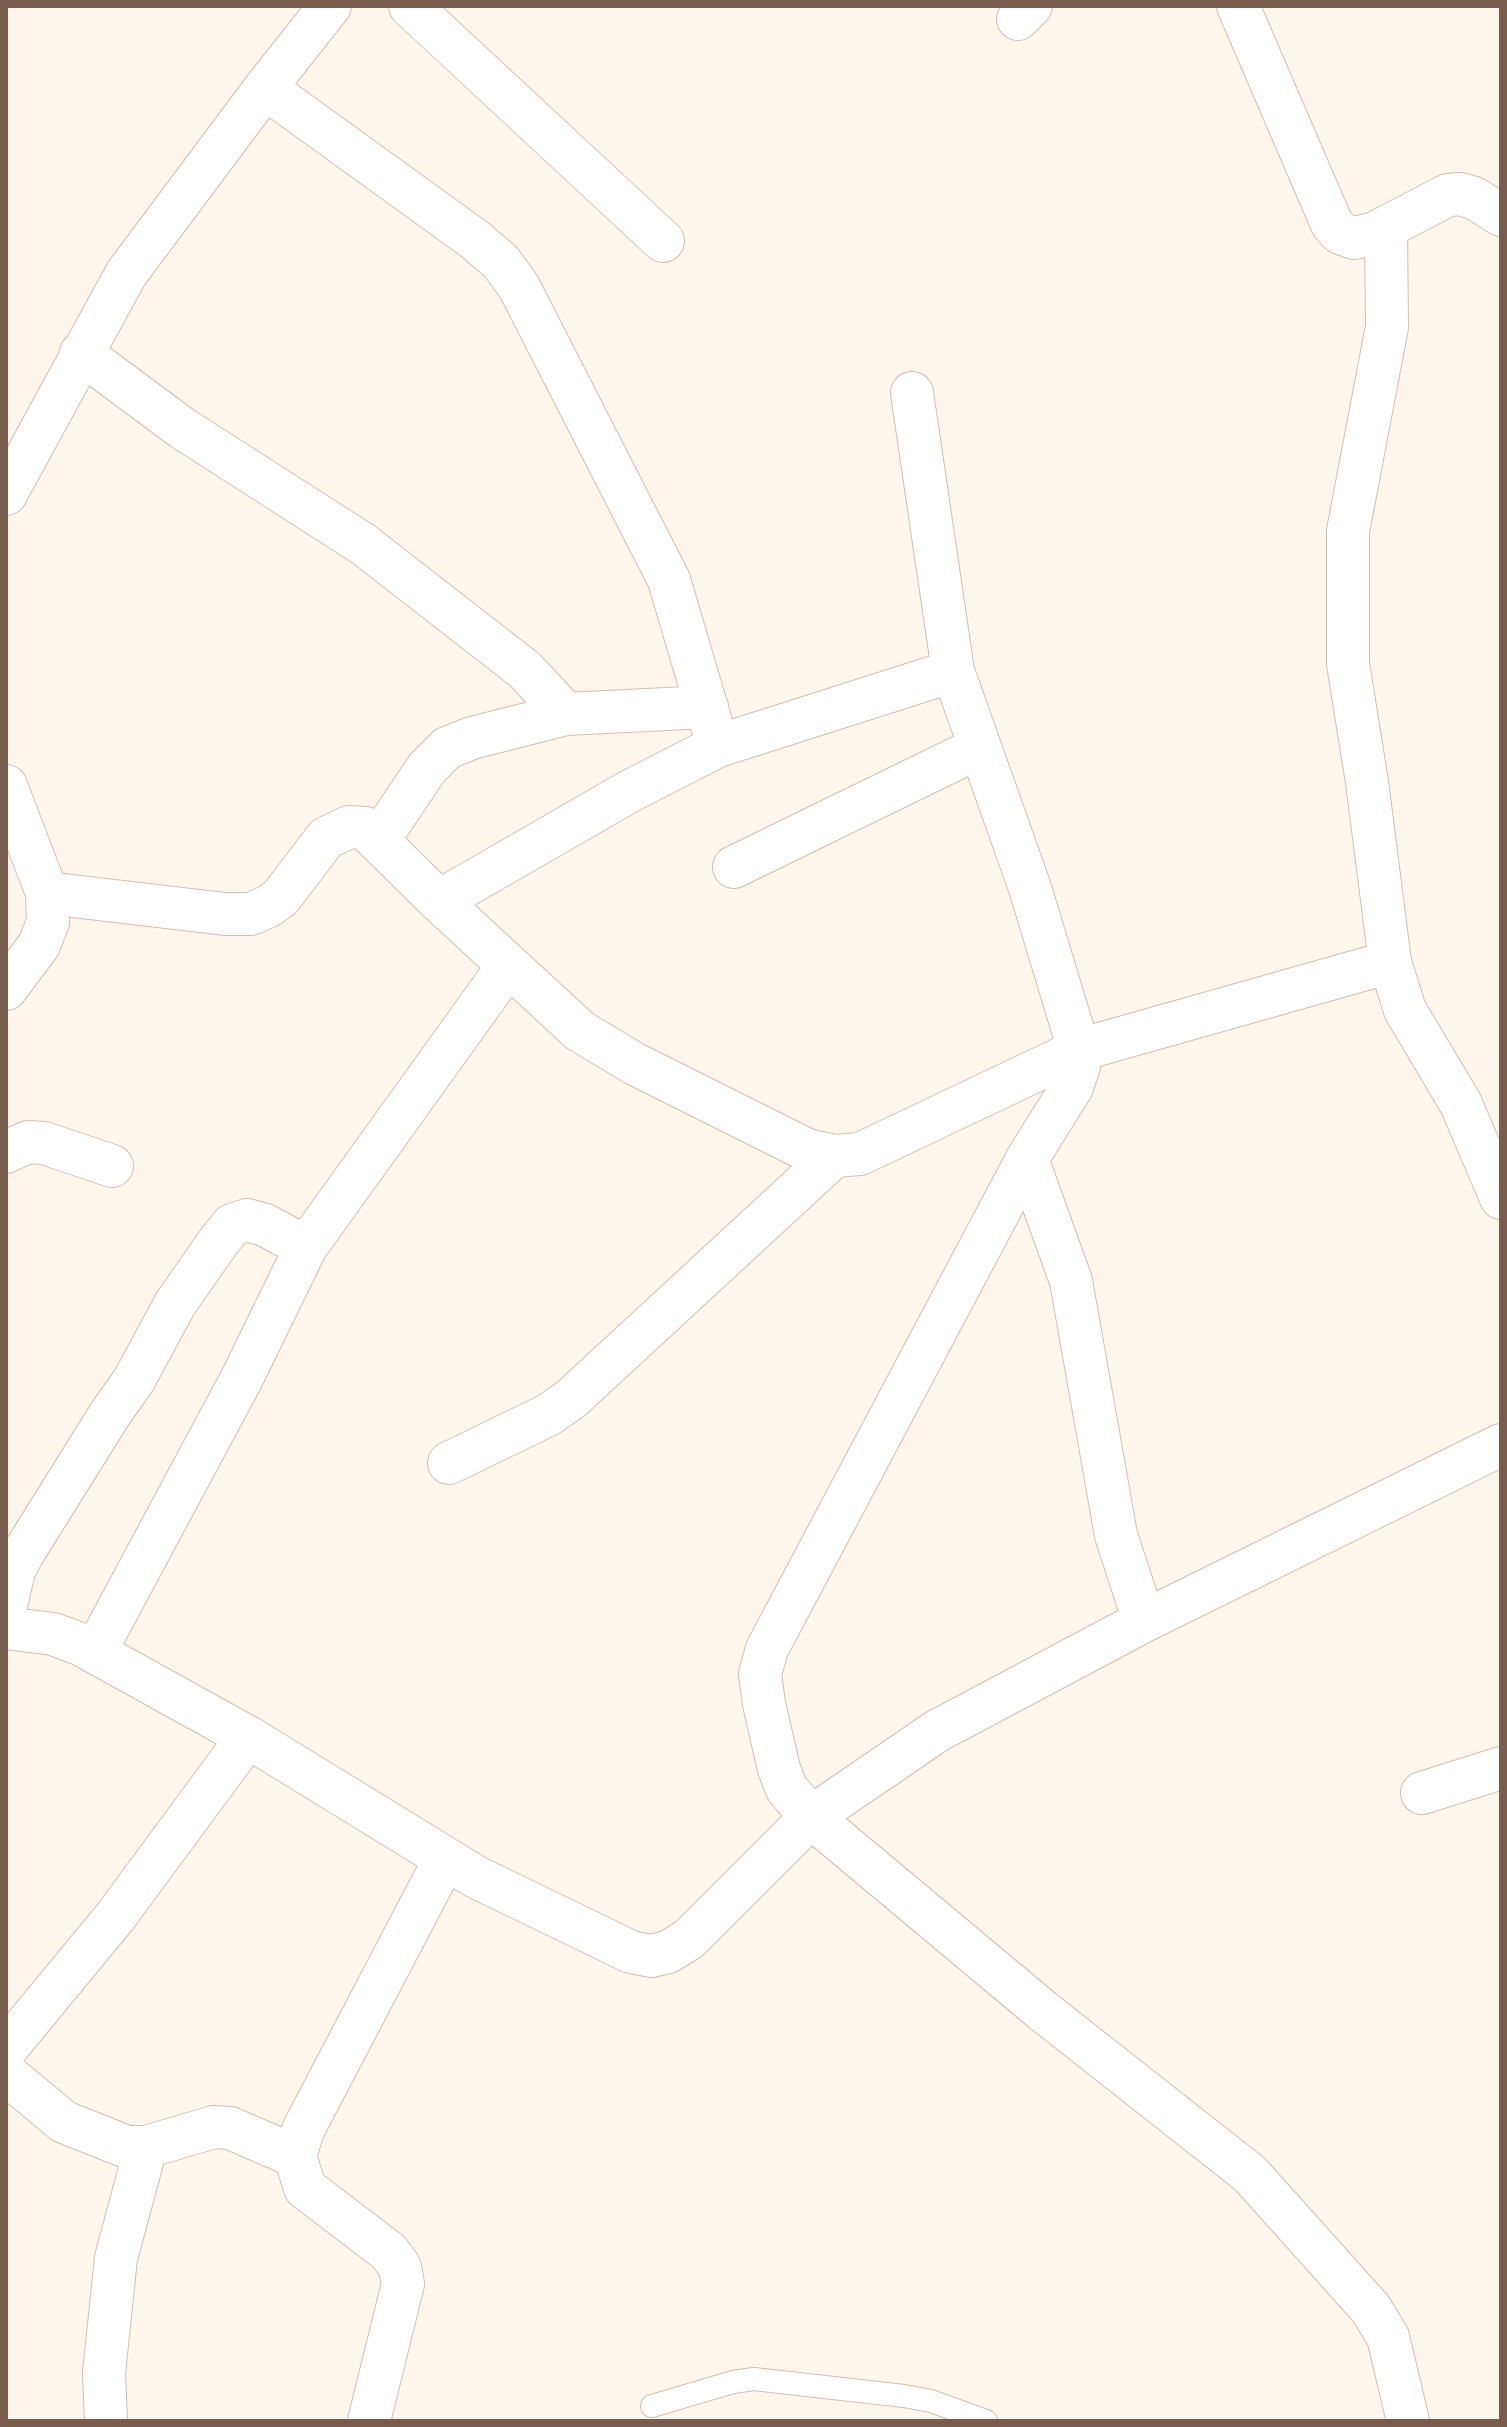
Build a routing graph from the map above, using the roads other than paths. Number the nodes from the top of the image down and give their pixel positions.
1 (330, 6) edge
2 (410, 6) edge
3 (1238, 6) edge
4 (265, 88) junction
5 (1501, 215) edge
6 (1386, 227) junction
7 (663, 241) dead end
8 (81, 353) junction
9 (912, 393) dead end
10 (6, 494) edge
11 (953, 671) junction
12 (707, 707) junction
13 (566, 714) junction
14 (718, 746) junction
15 (980, 747) junction
16 (6, 786) edge
17 (378, 841) junction
18 (734, 867) dead end
19 (47, 893) junction
20 (439, 901) junction
21 (1390, 962) junction
22 (508, 966) junction
23 (6, 989) edge
24 (1079, 1050) junction
25 (6, 1152) edge
26 (834, 1156) junction
27 (1027, 1159) junction
28 (112, 1166) dead end
29 (1501, 1198) edge
30 (306, 1247) junction
31 (1501, 1445) edge
32 (449, 1463) dead end
33 (6, 1605) edge
34 (1144, 1621) junction
35 (6, 1628) edge
36 (95, 1652) junction
37 (248, 1737) junction
38 (1501, 1768) edge
39 (1422, 1793) dead end
40 (811, 1817) junction
41 (445, 1859) junction
42 (6, 2049) edge
43 (6, 2074) edge
44 (146, 2147) junction
45 (295, 2156) junction
46 (652, 2406) dead end
47 (106, 2421) edge
48 (369, 2421) edge
49 (986, 2421) edge
50 (1408, 2421) edge

1 - 4 street
2 - 7 street
3 - 6 street
4 - 8 street
4 - 12 street
5 - 6 street
6 - 21 street
8 - 10 street
8 - 13 street
9 - 11 street
11 - 14 street
11 - 15 street
12 - 13 street
12 - 14 street
13 - 17 street
14 - 20 street
15 - 18 street
15 - 24 street
16 - 19 street
17 - 19 street
17 - 20 street
19 - 23 street
20 - 22 street
21 - 24 street
21 - 29 street
22 - 26 street
22 - 30 street
24 - 26 street
24 - 27 street
25 - 28 street
26 - 32 street
27 - 34 street
27 - 40 street
30 - 33 street
30 - 36 street
31 - 34 street
34 - 40 street
35 - 36 street
36 - 37 street
37 - 41 street
37 - 42 street
38 - 39 street
40 - 41 street
40 - 50 street
41 - 45 street
43 - 44 street
44 - 45 street
44 - 47 street
45 - 48 street
46 - 49 lane

